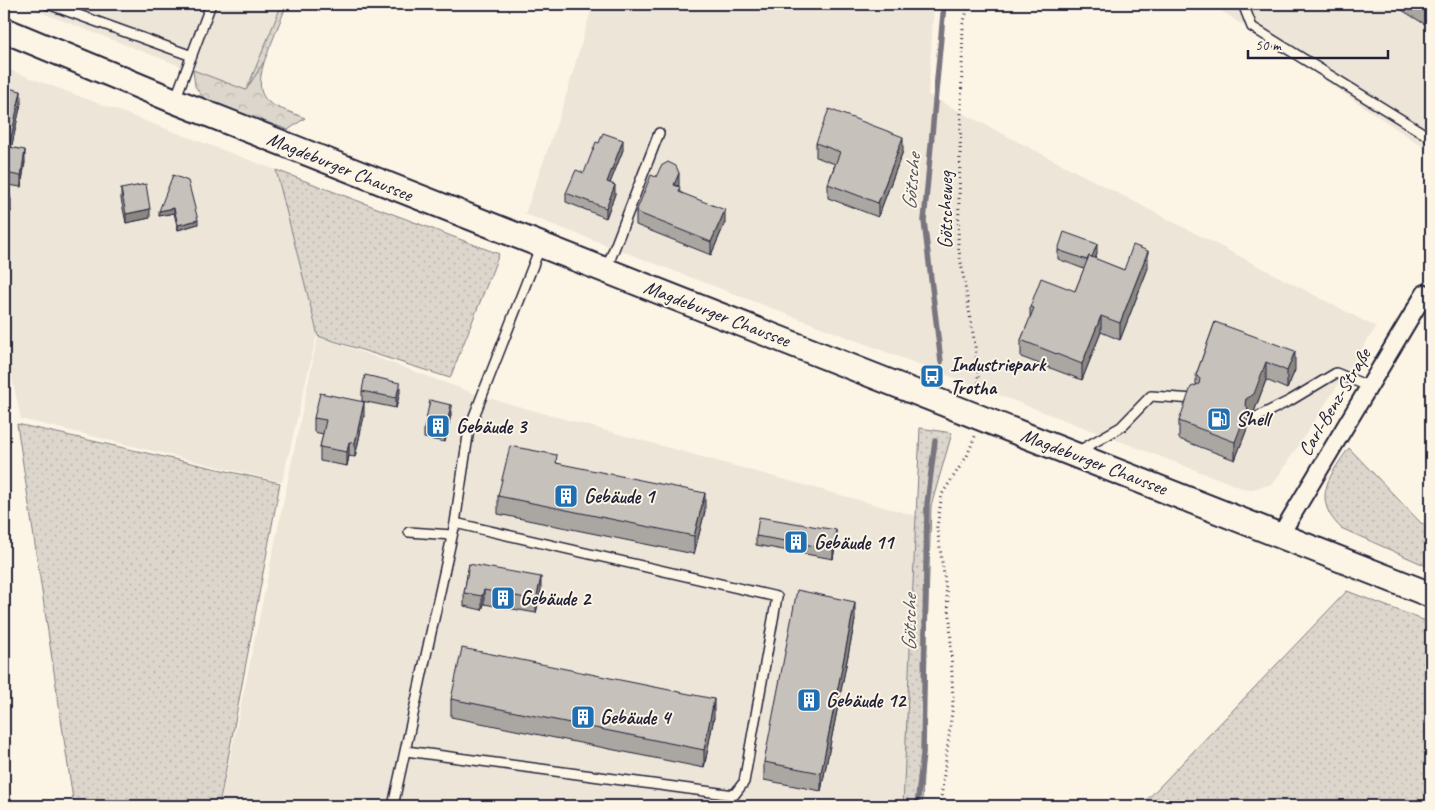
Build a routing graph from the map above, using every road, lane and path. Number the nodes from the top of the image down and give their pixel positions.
1 (48, 4) edge
2 (211, 4) edge
3 (970, 4) edge
4 (1243, 4) edge
5 (4, 30) edge
6 (192, 56) junction
7 (175, 101) junction
8 (659, 134) dead end
9 (1431, 138) edge
10 (541, 245) junction
11 (606, 270) junction
12 (1429, 288) edge
13 (1368, 386) junction
14 (1194, 399) edge
15 (1250, 420) dead end
16 (979, 425) junction
17 (1074, 453) junction
18 (455, 523) junction
19 (409, 532) dead end
20 (1281, 534) junction
21 (452, 535) junction
22 (1431, 594) edge
23 (406, 751) junction
24 (393, 806) edge
25 (940, 806) edge

1 - 6 lane
2 - 6 lane
3 - 16 path, Götscheweg
4 - 9 lane
5 - 7 main road, Magdeburger Chaussee
6 - 7 lane
7 - 10 main road, Magdeburger Chaussee
8 - 11 lane
10 - 11 main road, Magdeburger Chaussee
10 - 18 lane
11 - 16 main road, Magdeburger Chaussee
12 - 13 street, Carl-Benz-Straße
13 - 15 lane
13 - 20 street, Carl-Benz-Straße
14 - 17 lane
16 - 17 main road, Magdeburger Chaussee
16 - 25 path
17 - 20 main road, Magdeburger Chaussee
18 - 21 lane
18 - 23 lane
19 - 21 lane
20 - 22 main road, Magdeburger Chaussee
21 - 23 lane
23 - 24 lane

